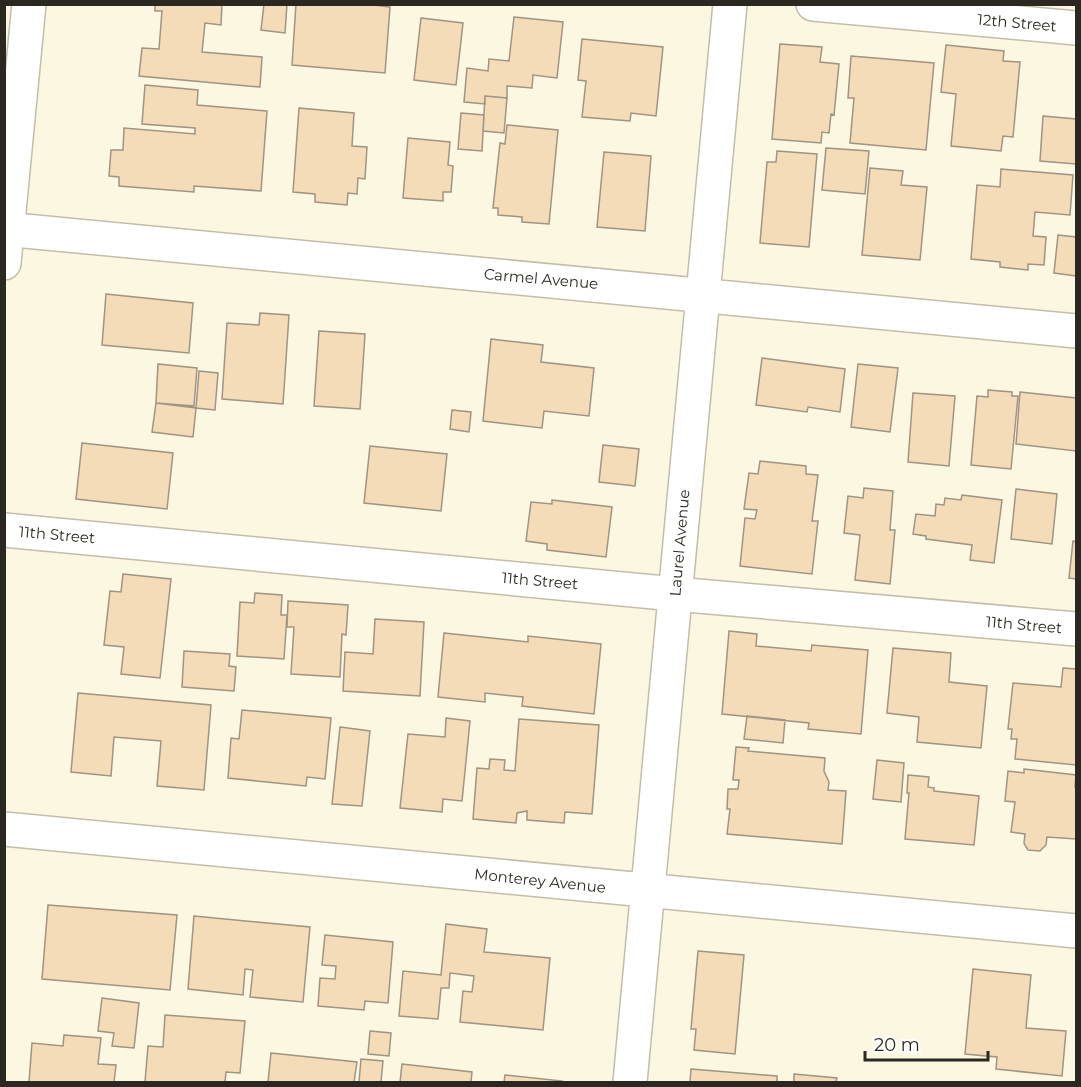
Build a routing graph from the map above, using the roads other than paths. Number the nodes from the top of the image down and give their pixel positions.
1 (29, 4) edge
2 (730, 4) edge
3 (813, 4) edge
4 (1077, 28) edge
5 (6, 229) edge
6 (4, 263) edge
7 (704, 295) junction
8 (1077, 331) edge
9 (4, 530) edge
10 (675, 594) junction
11 (1077, 629) edge
12 (4, 829) edge
13 (649, 891) junction
14 (1077, 931) edge
15 (630, 1083) edge

1 - 5 street
2 - 7 street, Laurel Avenue
3 - 4 street, 12th Street
5 - 6 street
5 - 7 street, Carmel Avenue
7 - 8 street, Carmel Avenue
7 - 10 street, Laurel Avenue
9 - 10 street, 11th Street
10 - 11 street, 11th Street
10 - 13 street, Laurel Avenue
12 - 13 street, Monterey Avenue
13 - 14 street, Monterey Avenue
13 - 15 street, Laurel Avenue

